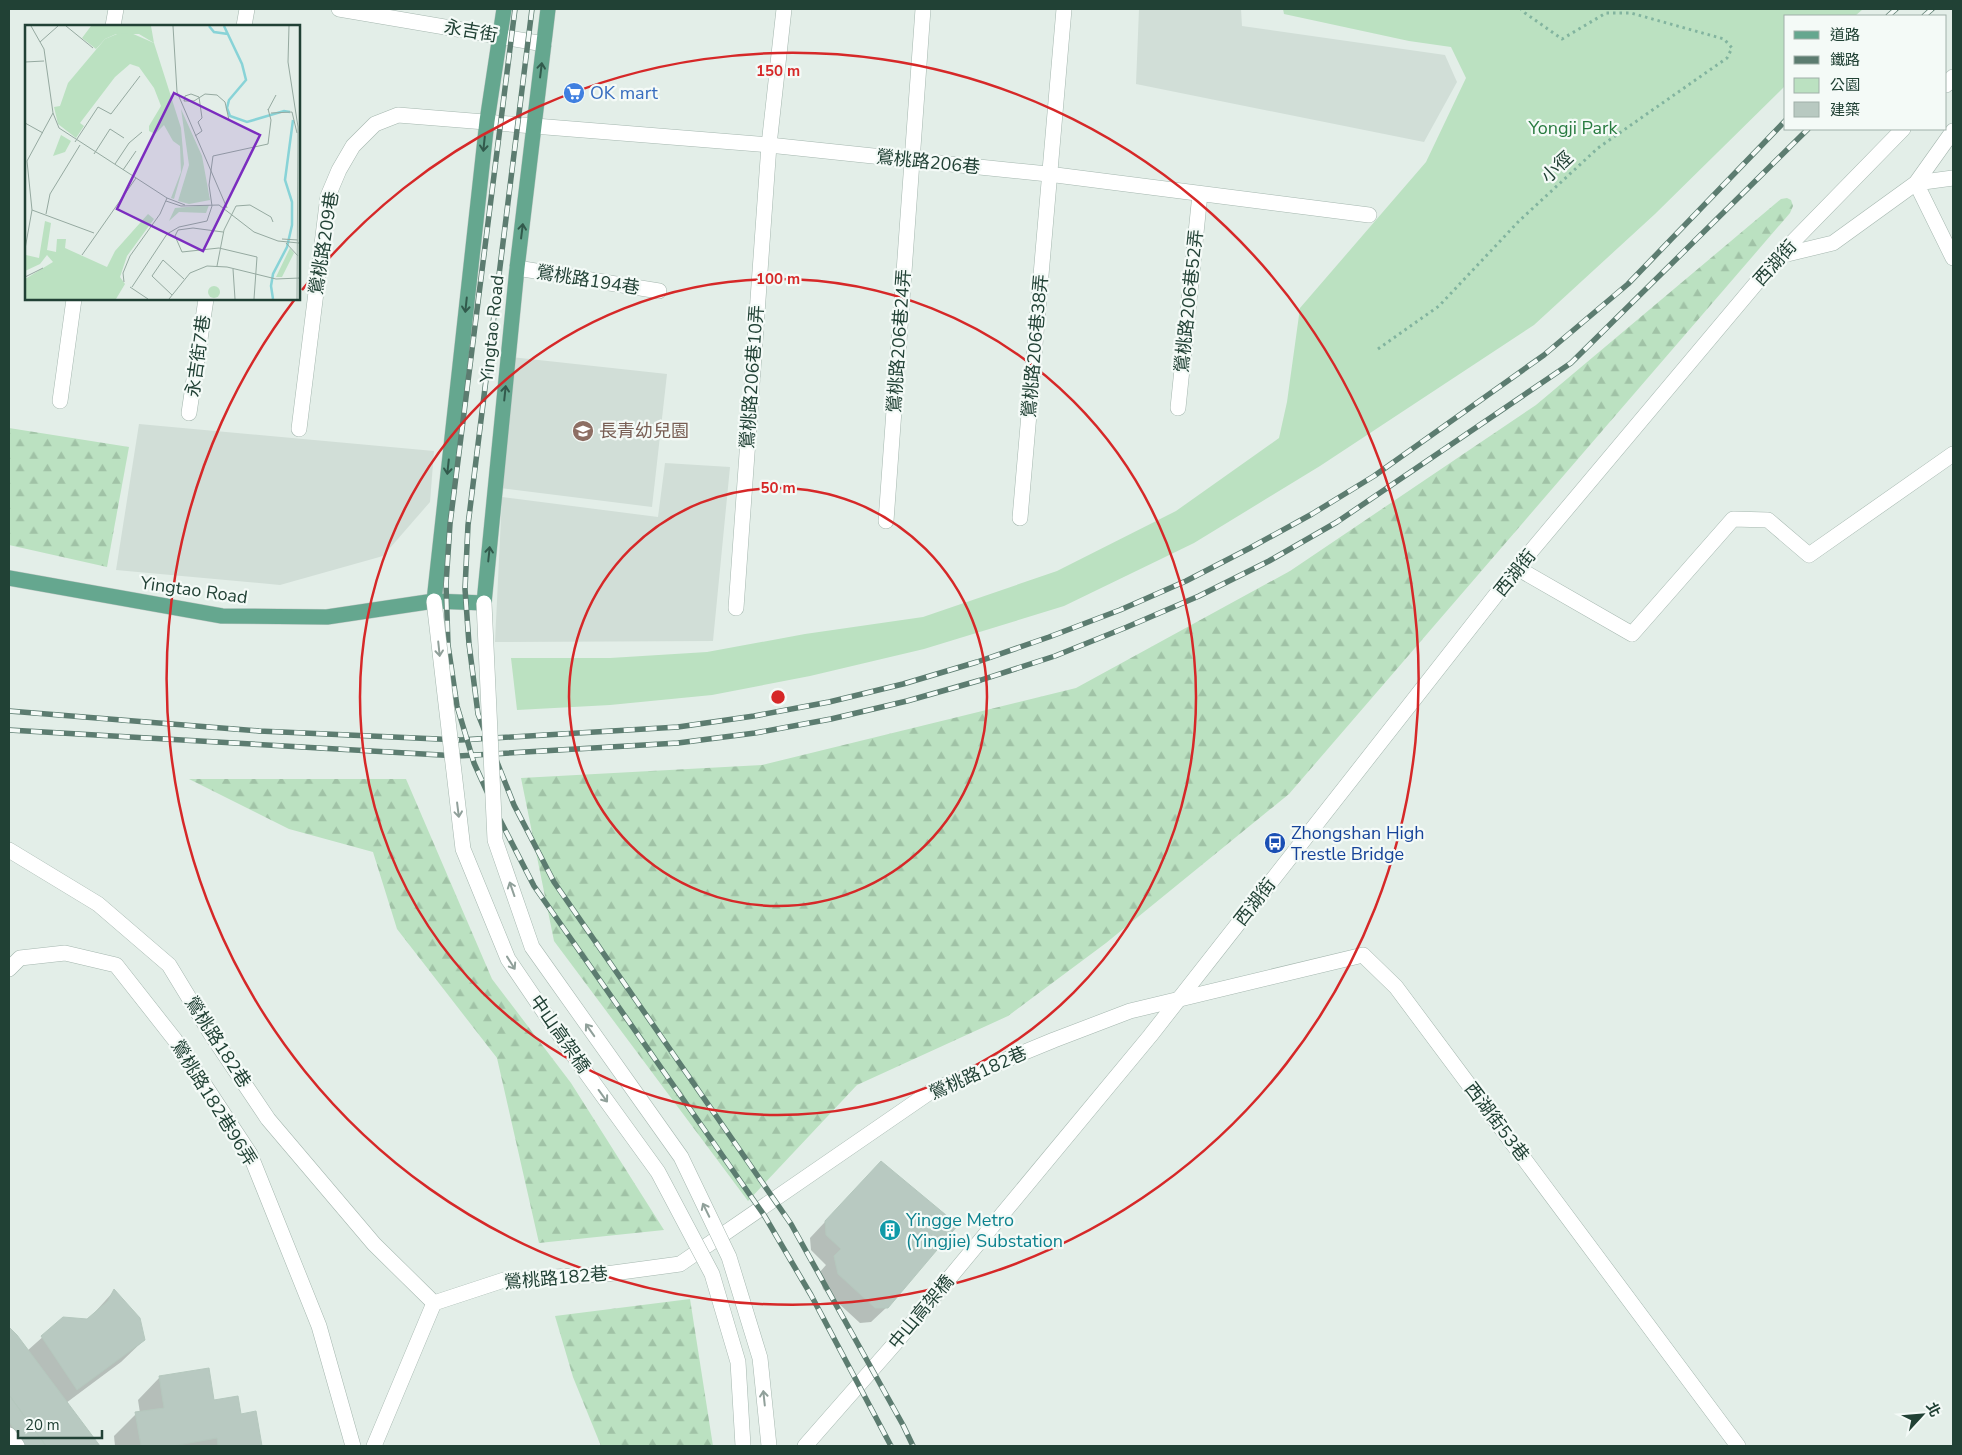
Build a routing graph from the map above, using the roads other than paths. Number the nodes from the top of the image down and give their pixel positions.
1 (116, 9) edge
2 (247, 9) edge
3 (339, 9) edge
4 (504, 9) edge
5 (548, 9) edge
6 (784, 9) edge
7 (923, 9) edge
8 (1064, 9) edge
9 (113, 25) edge
10 (244, 25) edge
11 (500, 36) junction
12 (544, 44) junction
13 (487, 121) junction
14 (535, 126) junction
15 (1902, 130) edge
16 (1953, 131) edge
17 (769, 145) junction
18 (911, 160) junction
19 (1050, 174) junction
20 (1953, 178) edge
21 (1916, 183) junction
22 (1200, 194) junction
23 (1369, 215) dead end
24 (1779, 256) junction
25 (1953, 258) edge
26 (517, 268) junction
27 (659, 291) dead end
28 (74, 300) edge
29 (206, 300) edge
30 (60, 401) dead end
31 (1178, 408) dead end
32 (190, 413) dead end
33 (299, 429) dead end
34 (1953, 454) edge
35 (1020, 518) dead end
36 (886, 521) dead end
37 (1517, 568) junction
38 (9, 578) edge
39 (434, 600) junction
40 (484, 603) junction
41 (736, 608) dead end
42 (9, 850) edge
43 (9, 969) edge
44 (1178, 999) junction
45 (1150, 1036) joint
46 (434, 1303) junction
47 (9, 1435) edge
48 (17, 1446) edge
49 (353, 1446) edge
50 (374, 1446) edge
51 (743, 1446) edge
52 (769, 1446) edge
53 (805, 1446) edge
54 (1738, 1446) edge

1 - 9 street
2 - 10 street
3 - 11 street, 永吉街
4 - 11 main road, Yingtao Road
5 - 12 main road, Yingtao Road
6 - 17 street, 鶯桃路206巷10弄
7 - 18 street, 鶯桃路206巷24弄
8 - 19 street, 鶯桃路206巷38弄
11 - 12 street, 永吉街
11 - 13 main road, Yingtao Road
14 -> 12 main road, Yingtao Road
13 - 14 street, 鶯桃路206巷
13 - 33 street, 鶯桃路209巷
13 -> 39 main road, Yingtao Road
14 - 17 street, 鶯桃路206巷
26 -> 14 main road, Yingtao Road
15 - 24 street, 西湖街
16 - 21 street
17 - 18 street, 鶯桃路206巷
17 - 41 street, 鶯桃路206巷10弄
18 - 19 street, 鶯桃路206巷
18 - 36 street, 鶯桃路206巷24弄
19 - 22 street, 鶯桃路206巷
19 - 35 street, 鶯桃路206巷38弄
20 - 21 street
21 - 24 street
21 - 25 street
22 - 23 street, 鶯桃路206巷
22 - 31 street, 鶯桃路206巷52弄
24 - 37 street, 西湖街
26 - 27 street, 鶯桃路194巷
40 -> 26 main road, Yingtao Road
28 - 30 street
29 - 32 street, 永吉街7巷
34 - 37 street
37 - 44 street, 西湖街
38 - 39 main road, Yingtao Road
39 - 40 main road, Yingtao Road
39 -> 51 street, 中山高架橋, bridge
52 -> 40 street, 中山高架橋, bridge
42 - 46 street, 鶯桃路182巷
43 - 49 street, 鶯桃路182巷96弄
44 - 45 street, 西湖街
44 - 46 street, 鶯桃路182巷
44 - 54 street, 西湖街53巷
45 - 53 street, 中山高架橋
46 - 50 street
47 - 48 street

